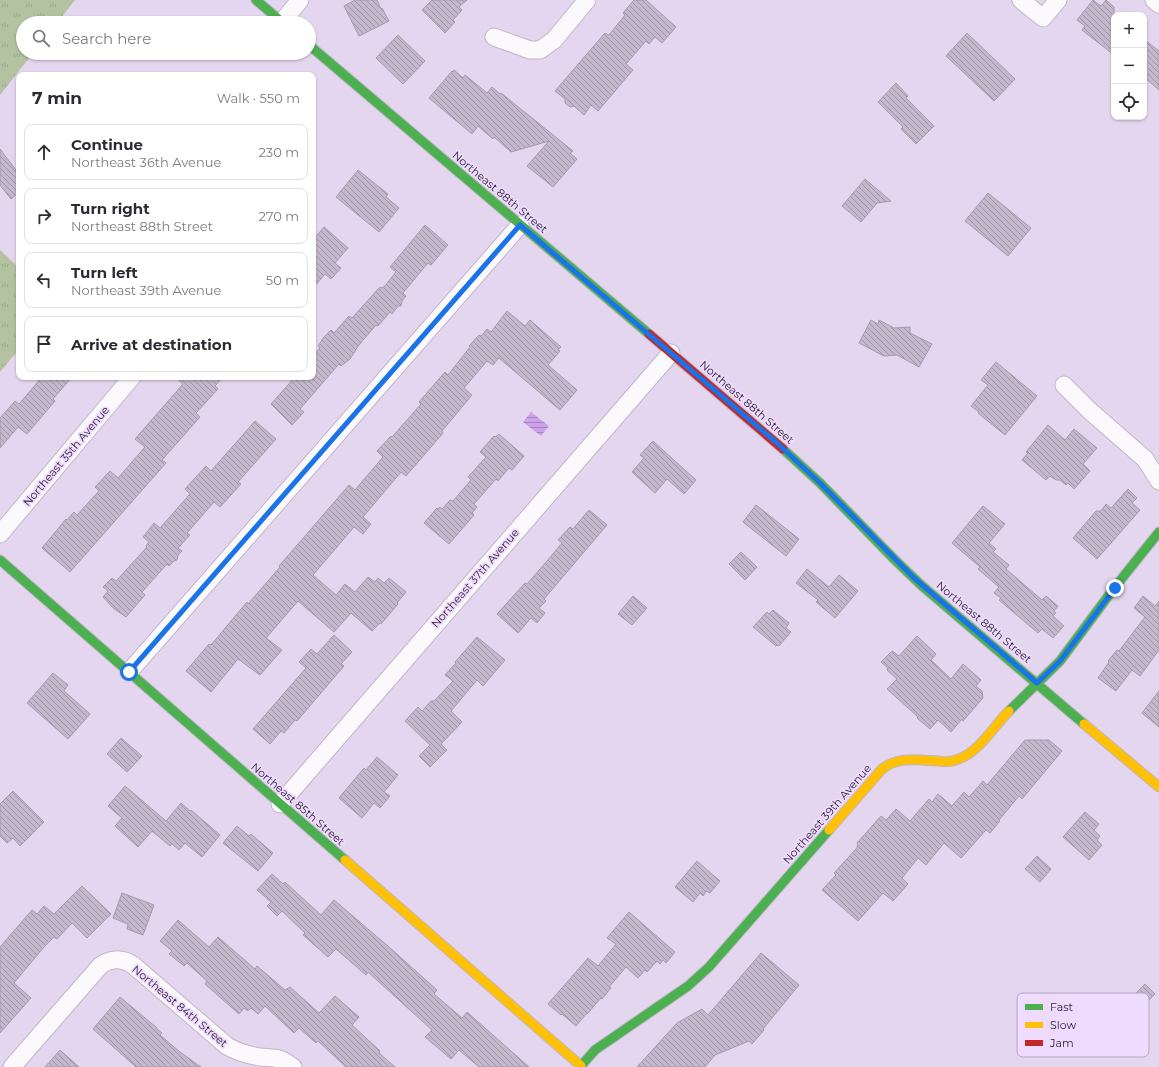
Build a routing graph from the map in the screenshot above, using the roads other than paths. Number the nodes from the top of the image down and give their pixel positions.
1 (256, 0) edge
2 (300, 0) edge
3 (587, 0) edge
4 (1021, 0) edge
5 (1058, 0) edge
6 (1154, 0) edge
7 (1159, 4) edge
8 (274, 16) edge
9 (287, 16) edge
10 (494, 37) dead end
11 (316, 51) edge
12 (520, 225) junction
13 (671, 353) junction
14 (129, 380) edge
15 (1064, 385) dead end
16 (1159, 481) edge
17 (1159, 532) edge
18 (0, 534) edge
19 (0, 560) edge
20 (129, 672) junction
21 (1037, 683) junction
22 (1159, 787) edge
23 (280, 804) junction
24 (580, 1066) edge
25 (12, 1067) edge
26 (293, 1067) edge

1 - 8 street
2 - 9 street
3 - 10 street
4 - 5 street
6 - 7 street
11 - 12 street, Northeast 88th Street
12 - 13 street, Northeast 88th Street
12 - 20 street
13 - 21 street, Northeast 88th Street
13 - 23 street, Northeast 37th Avenue
14 - 18 street, Northeast 35th Avenue
15 - 16 street
17 - 21 street, Northeast 39th Avenue
19 - 20 street, Northeast 85th Street
20 - 23 street, Northeast 85th Street
21 - 22 street, Northeast 88th Street
21 - 24 street, Northeast 39th Avenue
23 - 24 street, Northeast 85th Street
25 - 26 street, Northeast 84th Street

